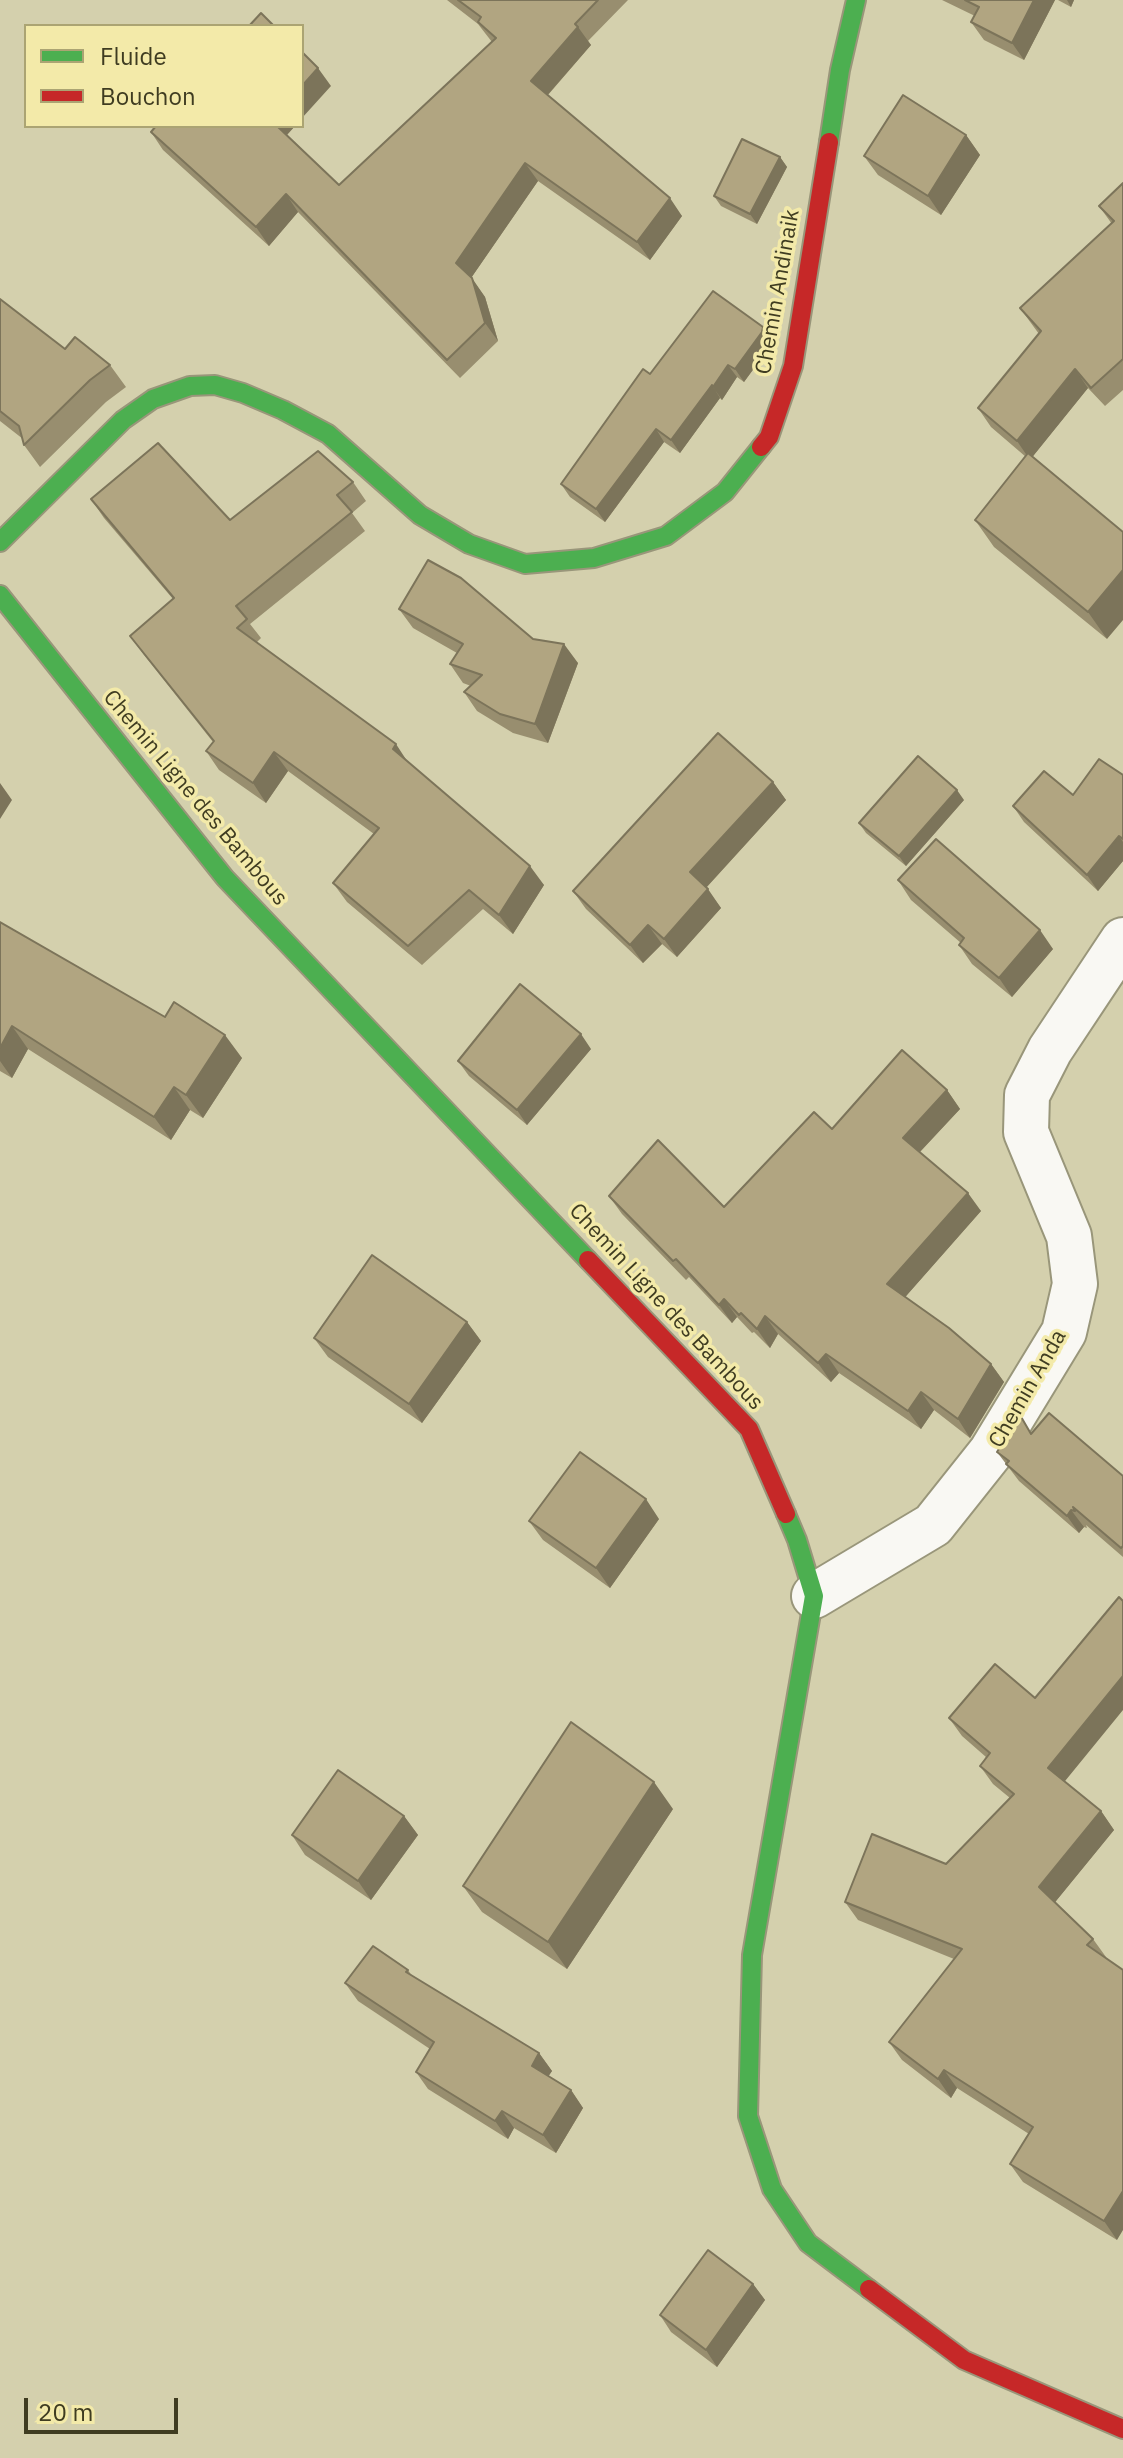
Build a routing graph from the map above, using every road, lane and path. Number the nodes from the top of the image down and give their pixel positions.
1 (856, 0) edge
2 (0, 542) edge
3 (0, 595) edge
4 (1123, 940) edge
5 (814, 1596) junction
6 (1121, 2425) edge

1 - 2 main road, Chemin Andinaik
3 - 5 main road, Chemin Ligne des Bambous
4 - 5 street, Chemin Anda
5 - 6 main road, Chemin Ligne des Bambous

